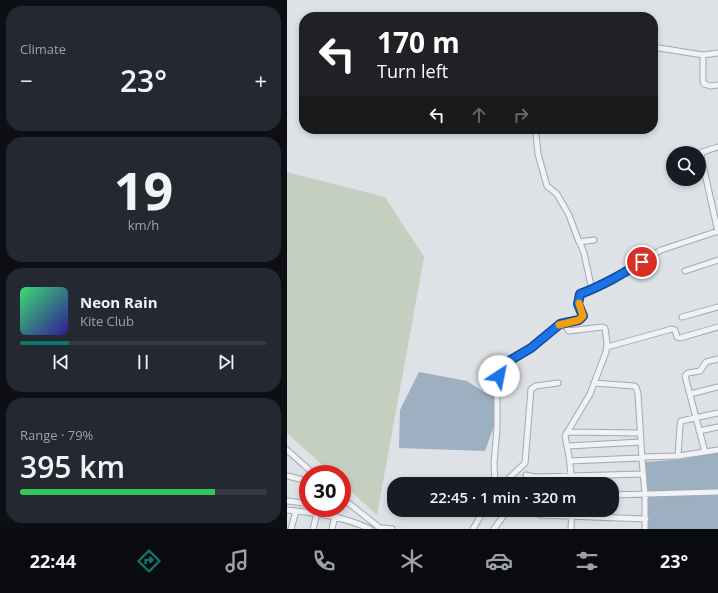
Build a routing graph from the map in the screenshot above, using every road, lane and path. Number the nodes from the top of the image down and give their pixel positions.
1 (658, 48) edge
2 (718, 53) edge
3 (703, 55) junction
4 (718, 85) edge
5 (537, 134) edge
6 (718, 147) edge
7 (718, 232) edge
8 (594, 240) dead end
9 (580, 243) junction
10 (718, 260) edge
11 (685, 271) dead end
12 (592, 290) junction
13 (718, 307) edge
14 (682, 317) dead end
15 (562, 323) junction
16 (718, 327) edge
17 (607, 347) junction
18 (718, 359) edge
19 (558, 383) dead end
20 (594, 383) junction
21 (718, 387) edge
22 (690, 394) junction
23 (718, 413) edge
24 (696, 418) junction
25 (718, 427) edge
26 (567, 432) junction
27 (699, 432) junction
28 (640, 433) junction
29 (641, 442) junction
30 (568, 446) junction
31 (287, 450) edge
32 (718, 450) edge
33 (705, 452) junction
34 (678, 456) junction
35 (642, 458) junction
36 (570, 461) junction
37 (304, 465) edge
38 (643, 474) junction
39 (287, 476) edge
40 (526, 476) dead end
41 (572, 476) junction
42 (495, 477) edge
43 (511, 477) edge
44 (299, 479) edge
45 (718, 492) edge
46 (619, 495) edge
47 (645, 495) junction
48 (287, 501) edge
49 (299, 502) edge
50 (351, 505) edge
51 (287, 510) edge
52 (296, 511) junction
53 (299, 511) edge
54 (316, 517) edge
55 (335, 517) edge
56 (338, 517) edge
57 (480, 517) edge
58 (503, 517) edge
59 (572, 517) edge
60 (619, 517) edge
61 (646, 519) junction
62 (291, 529) edge
63 (313, 529) edge
64 (332, 529) edge
65 (370, 529) edge
66 (380, 529) edge
67 (392, 529) edge
68 (473, 529) edge
69 (494, 529) edge
70 (571, 529) edge
71 (645, 529) edge

1 - 3 street
2 - 3 street
3 - 4 street
5 - 9 street
6 - 7 street
7 - 12 street
8 - 9 street
9 - 12 street
10 - 11 street
12 - 15 street
13 - 14 street
15 - 17 street
15 - 42 street
16 - 17 street
17 - 20 street
18 - 22 street
19 - 43 street
20 - 26 street
20 - 28 street
21 - 22 street
22 - 24 street
23 - 24 street
24 - 27 street
24 - 34 street
25 - 27 street
26 - 28 street
26 - 30 street
27 - 33 street
28 - 29 street
29 - 30 street
29 - 35 street
30 - 36 street
31 - 37 street
32 - 33 street
33 - 34 street
34 - 35 street
35 - 36 street
35 - 38 street
36 - 41 street
38 - 41 street
38 - 47 street
39 - 44 street
40 - 41 street
45 - 47 street
46 - 47 street
47 - 61 street
48 - 49 street
50 - 66 street
51 - 52 street
52 - 53 street
52 - 62 street
54 - 63 street
55 - 64 street
56 - 65 street
57 - 68 street
58 - 69 street
59 - 70 street
60 - 61 street
61 - 71 street
66 - 67 street

